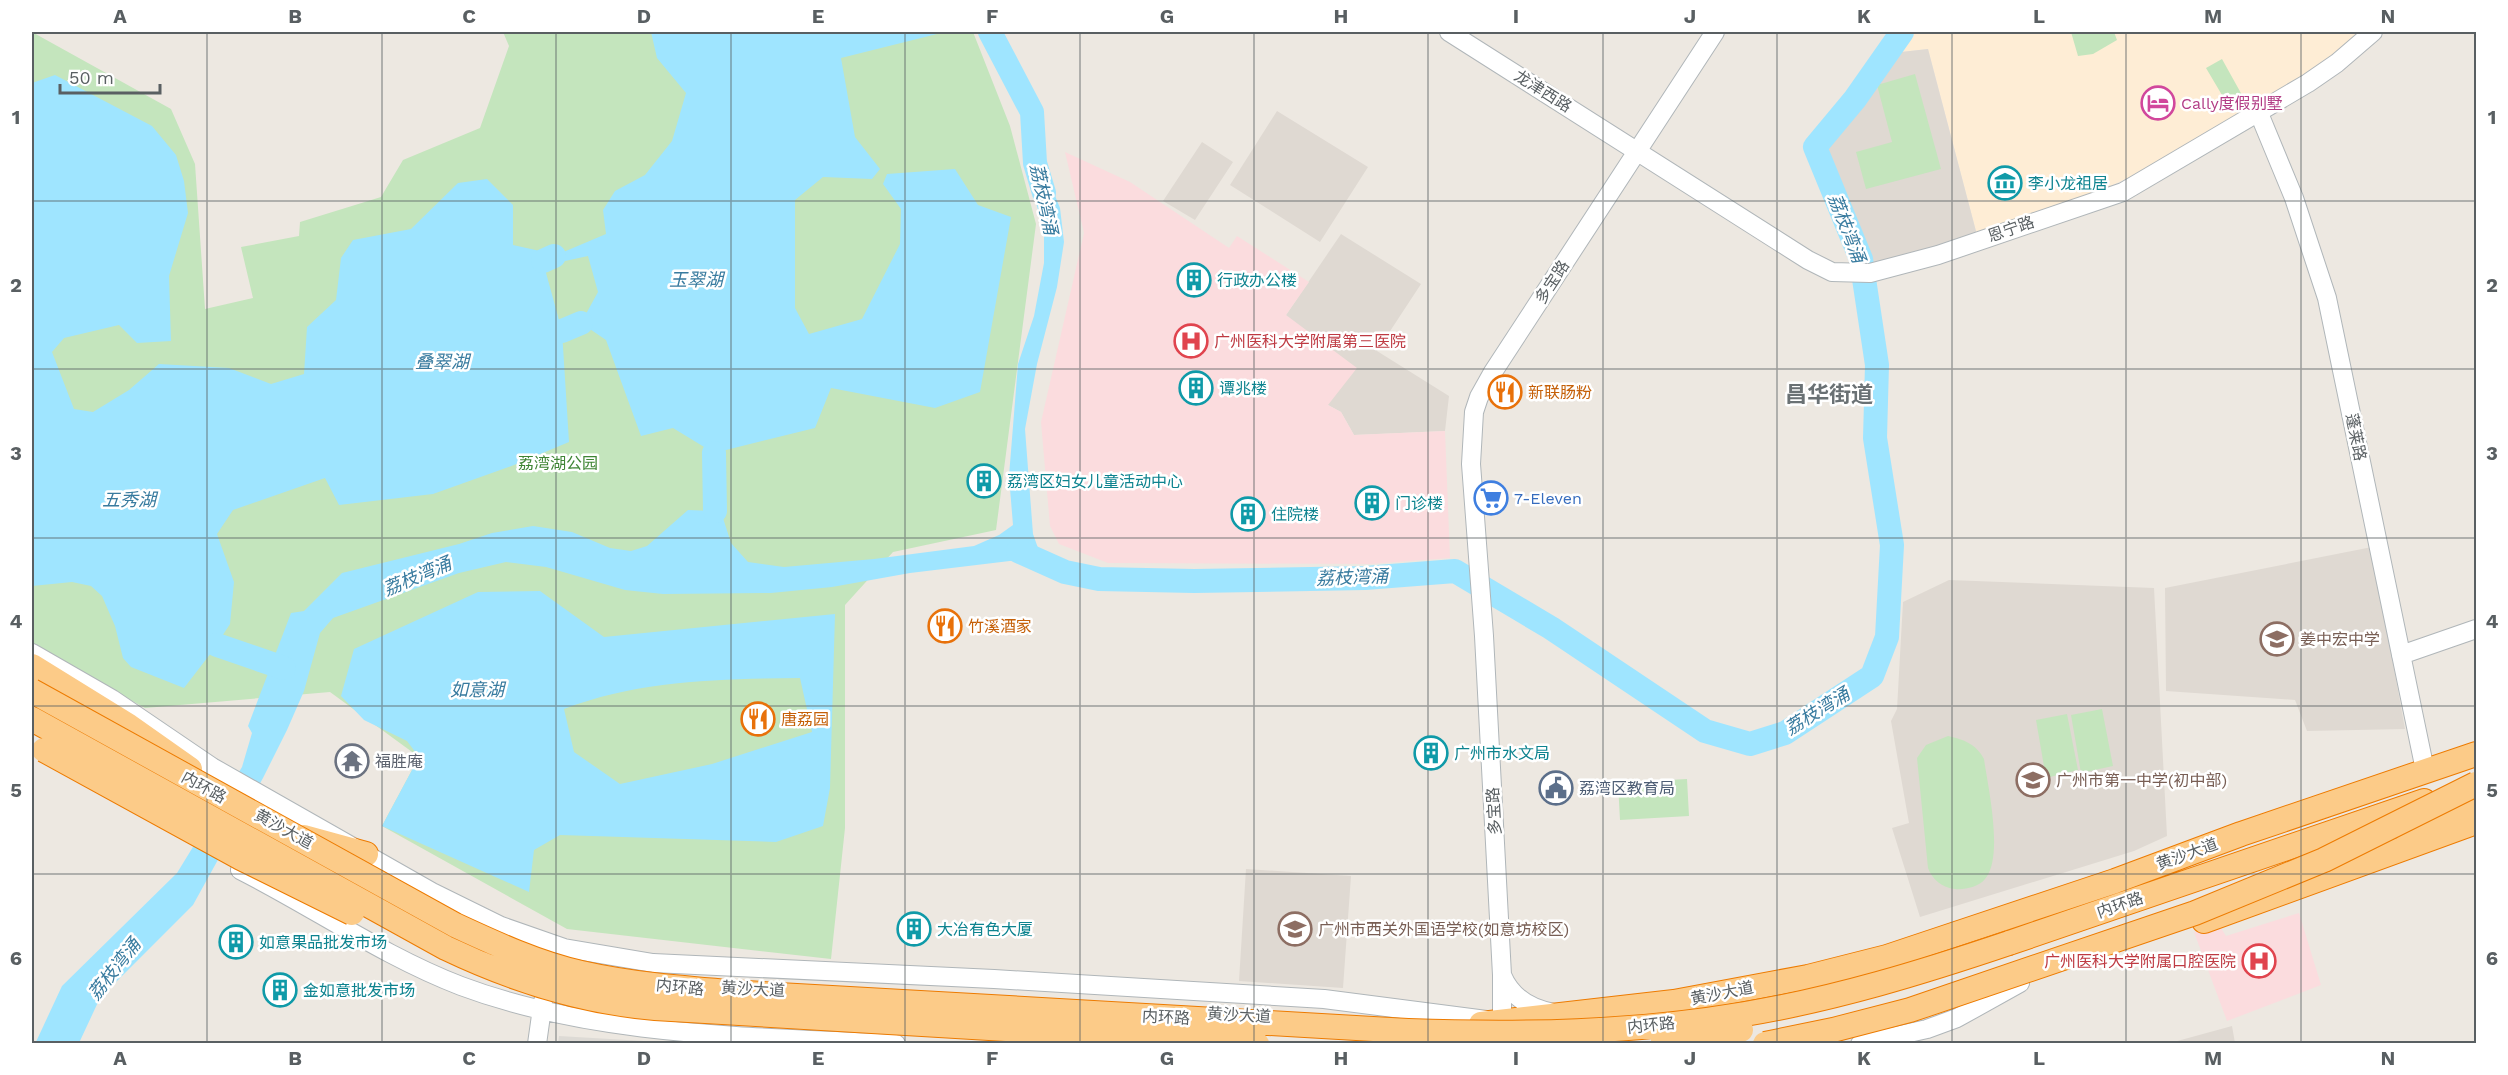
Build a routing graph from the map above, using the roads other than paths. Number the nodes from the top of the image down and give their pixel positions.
1 (1449, 32) edge
2 (1714, 32) edge
3 (2373, 32) edge
4 (2258, 111) junction
5 (1638, 150) junction
6 (2476, 628) edge
7 (32, 653) edge
8 (2401, 655) junction
9 (32, 666) edge
10 (32, 690) edge
11 (32, 720) edge
12 (32, 743) edge
13 (32, 754) edge
14 (2476, 756) edge
15 (2425, 770) junction
16 (221, 783) junction
17 (2476, 783) edge
18 (2476, 801) edge
19 (252, 805) junction
20 (2476, 817) edge
21 (2476, 822) edge
22 (2403, 830) junction
23 (293, 834) junction
24 (366, 854) junction
25 (2230, 891) junction
26 (2131, 901) junction
27 (2011, 950) junction
28 (478, 963) junction
29 (551, 963) junction
30 (1502, 975) junction
31 (978, 990) junction
32 (543, 1000) junction
33 (1674, 1002) junction
34 (1561, 1014) junction
35 (1502, 1022) junction
36 (1858, 1035) edge
37 (537, 1044) edge
38 (896, 1044) edge
39 (1242, 1044) edge
40 (1257, 1044) edge
41 (1492, 1044) edge
42 (1612, 1044) edge
43 (1657, 1044) edge
44 (1765, 1044) edge
45 (1775, 1044) edge

1 - 5 street, 龙津西路
2 - 5 street, 多宝路
3 - 4 street, 恩宁路
4 - 5 street, 恩宁路
4 - 8 street, 蓬莱路
5 - 30 street, 多宝路
6 - 8 street
7 - 16 street
8 - 15 street, 蓬莱路
9 - 19 highway, bridge
10 - 16 highway, 黄沙大道
10 - 19 highway, 内环路, bridge
11 - 28 highway, 内环路, bridge
11 - 32 highway, 黄沙大道, bridge
12 - 28 highway, bridge
13 - 32 street
14 - 15 highway, 黄沙大道
14 - 26 highway
15 - 33 highway, 黄沙大道
16 - 19 highway, 黄沙大道, bridge
17 - 26 highway, 内环路
17 - 44 highway, 内环路, bridge
18 - 22 highway
19 - 23 highway, 黄沙大道
19 - 24 street
19 - 27 highway, 内环路, bridge
20 - 22 highway
21 - 36 highway
22 - 25 highway
23 - 24 highway
23 - 29 highway, 黄沙大道
24 - 31 street
25 - 27 highway
25 - 36 highway
26 - 27 highway, 内环路
27 - 42 highway, bridge
28 - 40 highway, 内环路, bridge
29 - 31 highway, 黄沙大道
29 - 32 street
30 - 34 street
30 - 35 street, 多宝路
31 - 35 highway, 黄沙大道
32 - 37 street
32 - 38 street
32 - 39 highway, 黄沙大道
33 - 34 highway, 黄沙大道
33 - 43 highway
34 - 35 highway, 黄沙大道
35 - 41 street
36 - 45 highway

